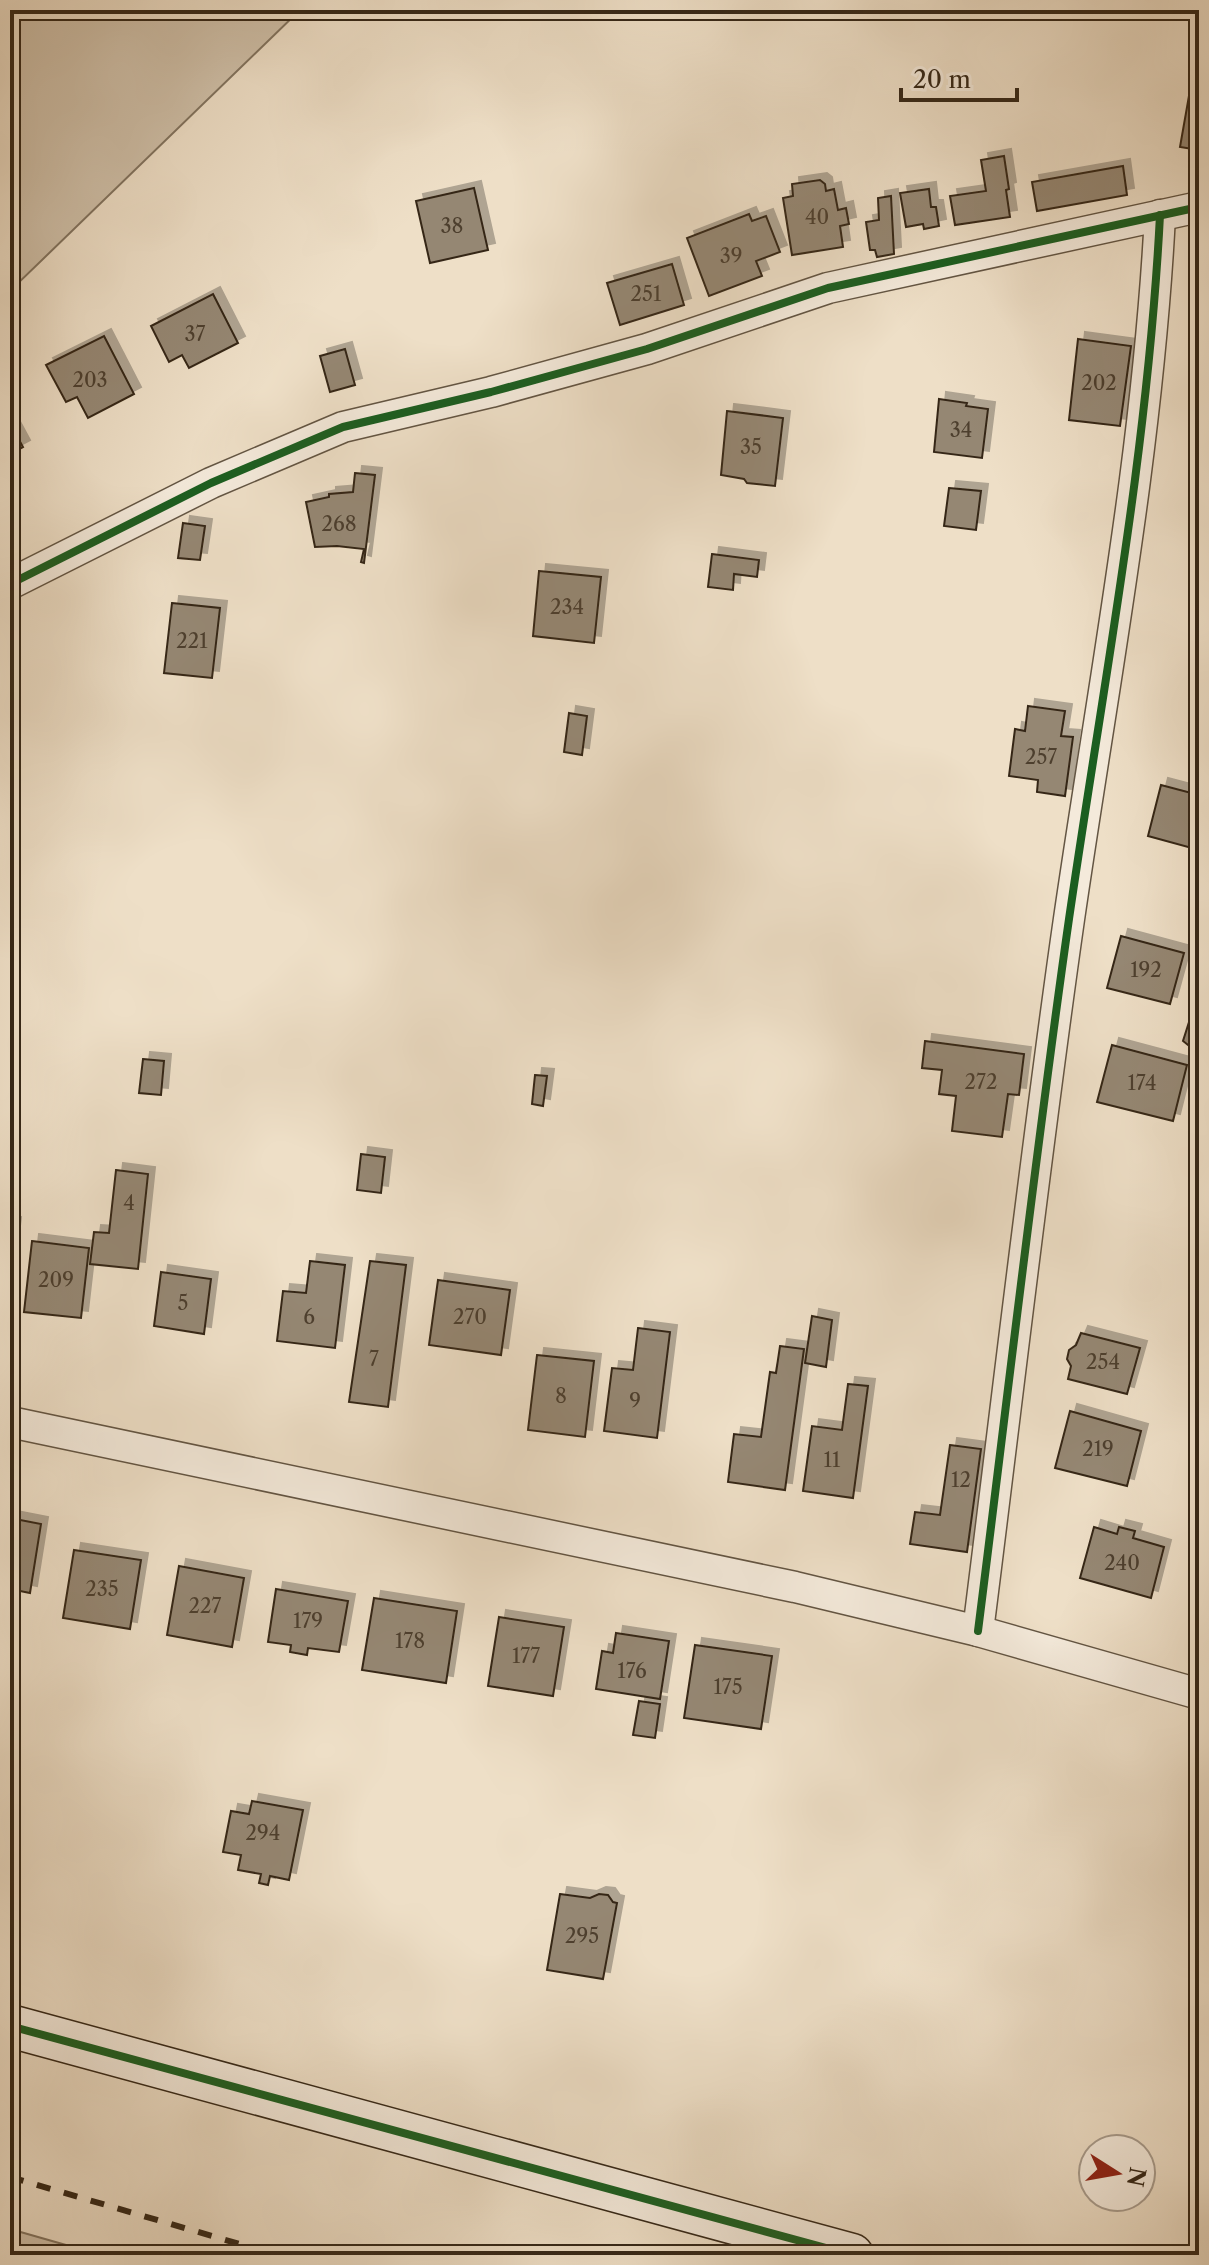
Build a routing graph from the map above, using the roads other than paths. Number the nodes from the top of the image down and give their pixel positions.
1 (1199, 207) edge
2 (1160, 215) junction
3 (10, 584) edge
4 (10, 1422) edge
5 (978, 1631) junction
6 (1199, 1694) edge
7 (10, 2026) edge
8 (852, 2255) edge

1 - 2 street
2 - 3 street
2 - 5 street
4 - 5 street
5 - 6 street
7 - 8 main road

